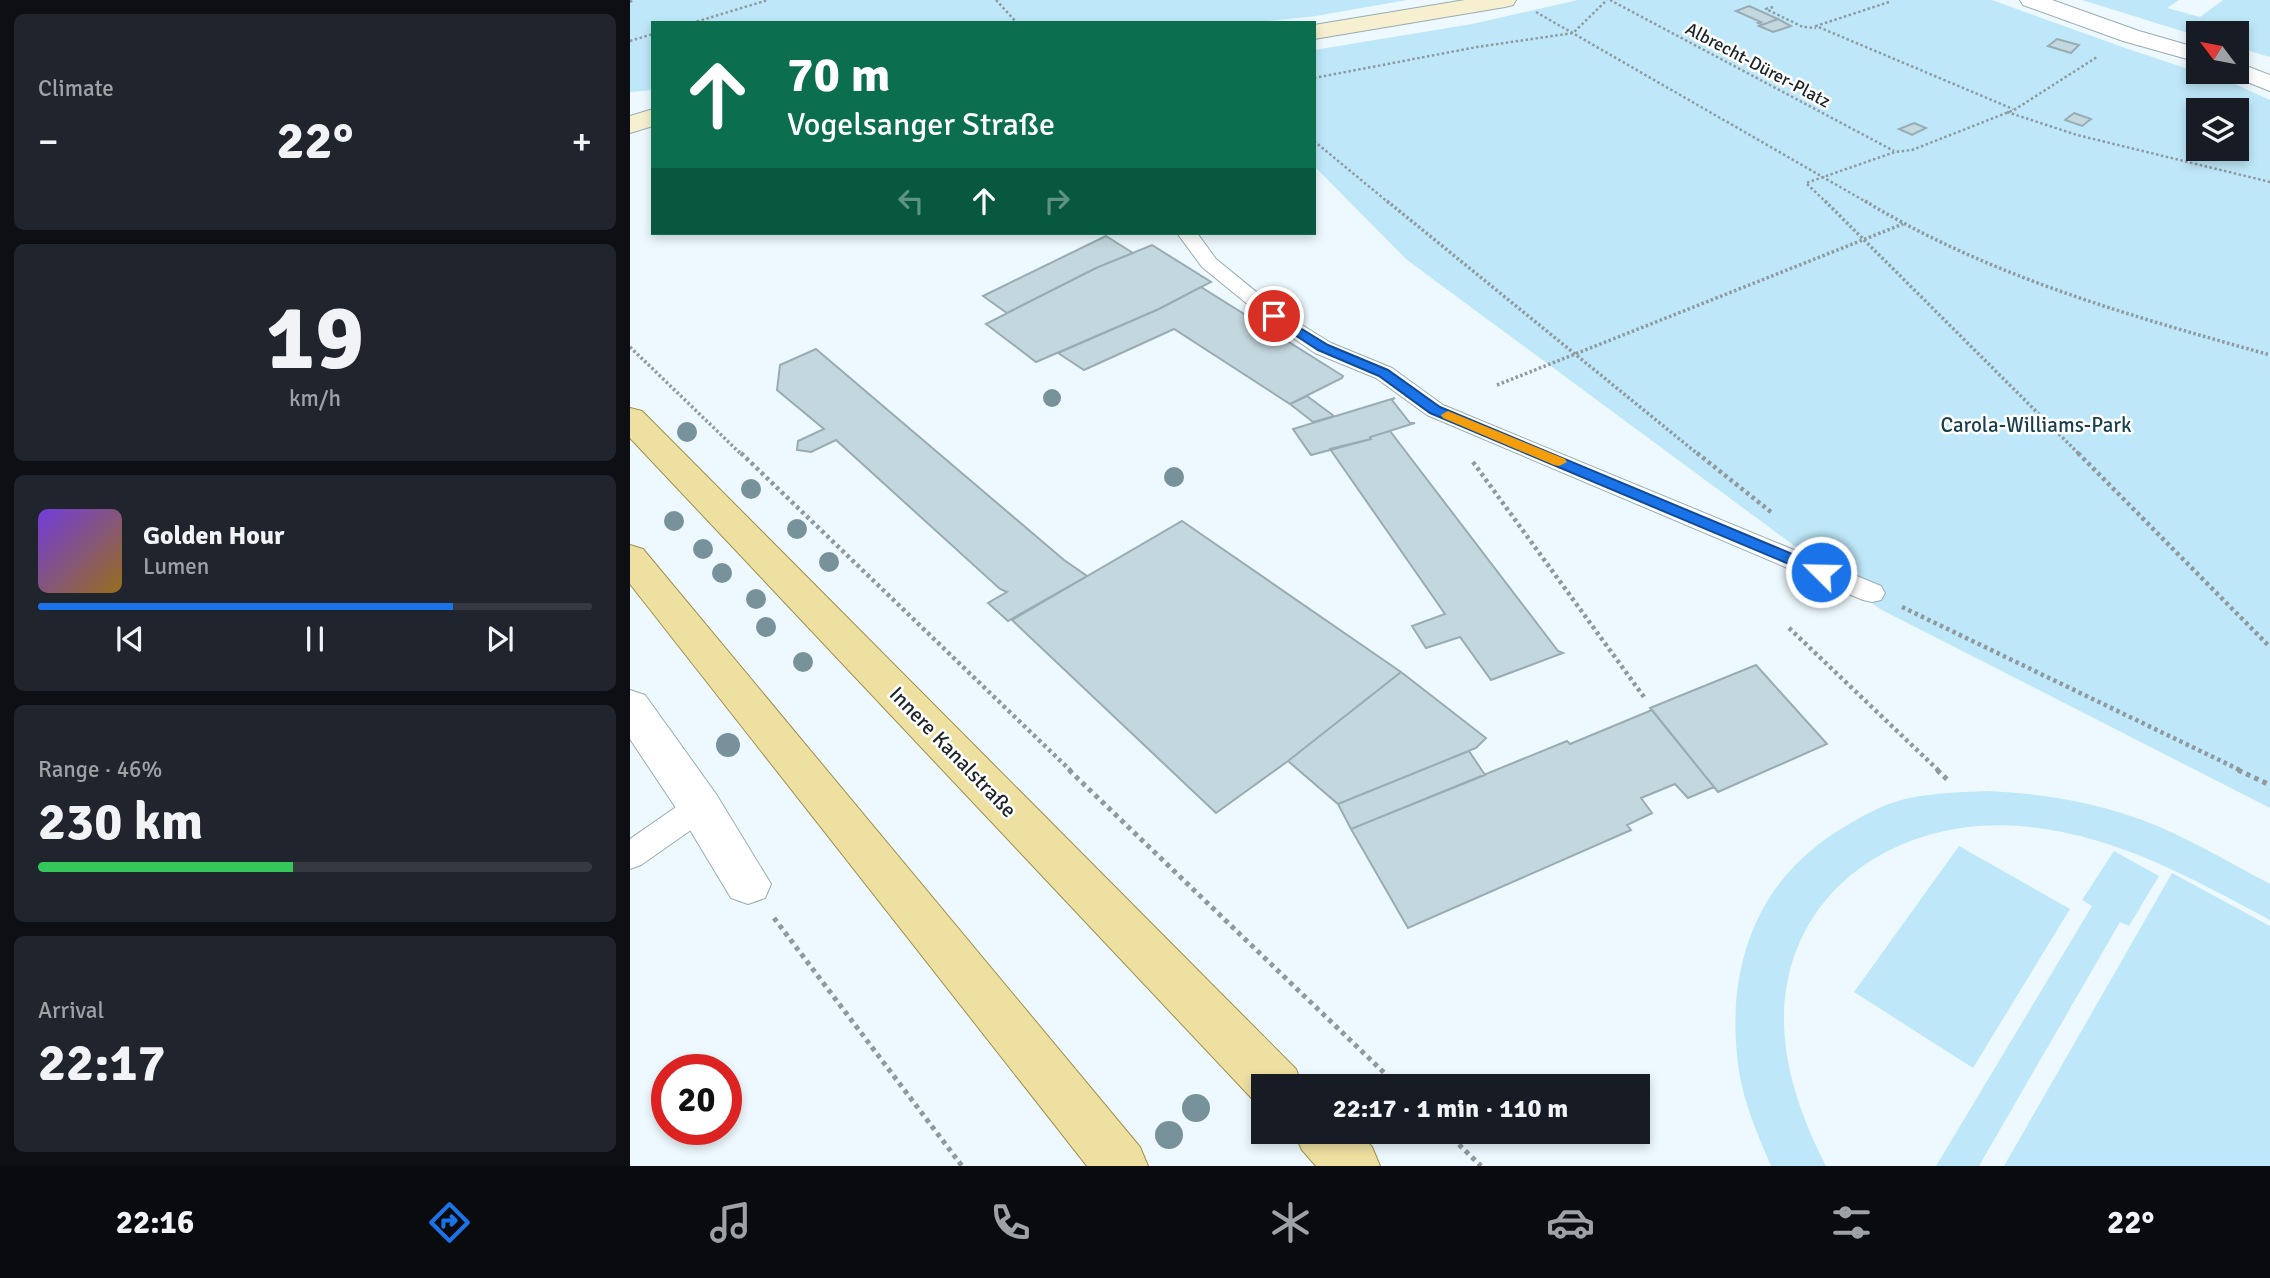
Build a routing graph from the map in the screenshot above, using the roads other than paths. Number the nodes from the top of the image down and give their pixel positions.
1 (1504, 0) edge
2 (2031, 0) edge
3 (1316, 32) edge
4 (2186, 52) edge
5 (2249, 69) edge
6 (2270, 72) edge
7 (2249, 74) edge
8 (2270, 84) edge
9 (651, 117) edge
10 (630, 118) edge
11 (651, 118) edge
12 (630, 125) edge
13 (1188, 235) edge
14 (630, 418) edge
15 (630, 558) edge
16 (1872, 593) road end
17 (630, 706) edge
18 (700, 807) junction
19 (630, 836) edge
20 (630, 856) edge
21 (748, 884) road end
22 (1264, 1074) edge
23 (1108, 1158) edge

1 - 3 main road
2 - 4 street
5 - 6 street
7 - 8 street
9 - 10 main road
11 - 12 main road
13 - 16 lane
14 - 22 main road, Innere Kanalstraße
15 - 23 main road
17 - 18 street
18 - 19 lane
18 - 20 lane
18 - 21 street

